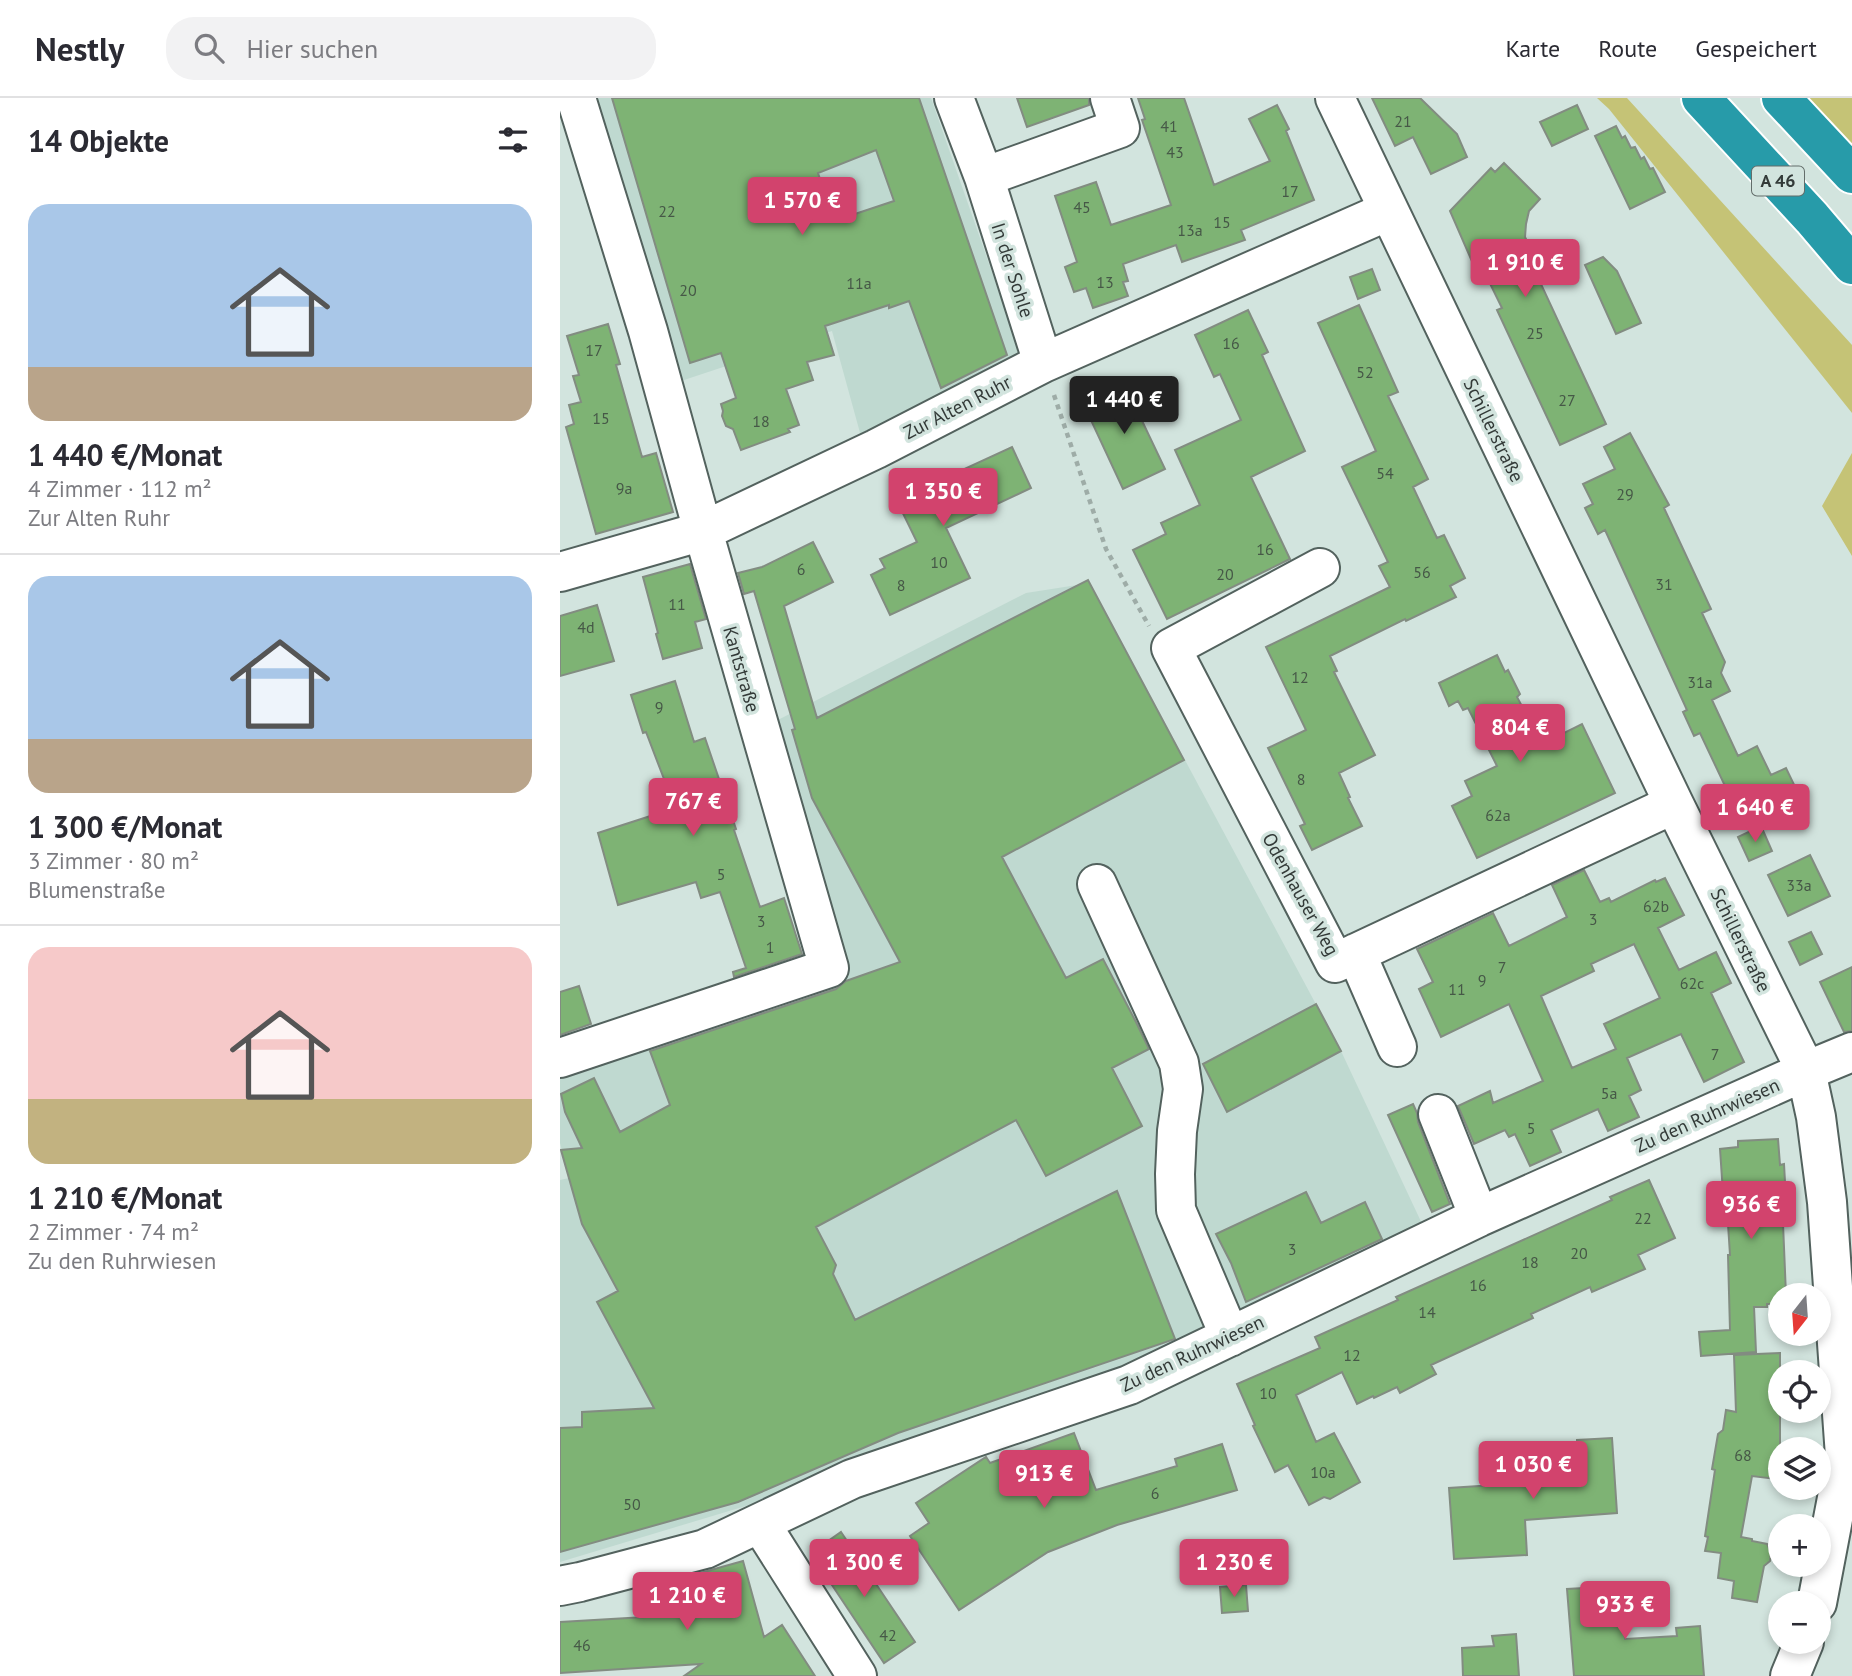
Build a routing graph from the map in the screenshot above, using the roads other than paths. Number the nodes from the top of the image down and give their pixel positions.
1 (576, 98) edge
2 (954, 98) edge
3 (1110, 98) edge
4 (1335, 98) edge
5 (1701, 98) edge
6 (1781, 98) edge
7 (1852, 174) edge
8 (984, 177) junction
9 (1388, 211) junction
10 (1852, 265) edge
11 (1043, 363) junction
12 (702, 531) junction
13 (1320, 568) dead end
14 (560, 572) edge
15 (1674, 804) junction
16 (1097, 884) dead end
17 (1356, 953) junction
18 (1398, 1047) dead end
19 (1852, 1052) edge
20 (560, 1058) edge
21 (1806, 1070) junction
22 (1438, 1114) dead end
23 (1479, 1217) junction
24 (1230, 1337) junction
25 (1849, 1456) edge
26 (760, 1523) junction
27 (560, 1586) edge
28 (1821, 1591) edge
29 (1799, 1654) edge
30 (856, 1676) edge
31 (1790, 1676) edge

1 - 12 street, Kantstraße
2 - 8 street, In der Sohle
3 - 8 street
4 - 9 street, Schillerstraße
5 - 10 highway, A 46
6 - 7 highway
8 - 11 street, In der Sohle
9 - 11 street, Zur Alten Ruhr
9 - 15 street, Schillerstraße
11 - 12 street, Zur Alten Ruhr
12 - 14 street, Zur Alten Ruhr
12 - 20 street, Kantstraße
13 - 17 street, Odenhauser Weg
15 - 17 street, Odenhauser Weg
15 - 21 street, Schillerstraße
16 - 24 street
17 - 18 street
19 - 21 street, Zu den Ruhrwiesen
21 - 23 street, Zu den Ruhrwiesen
21 - 25 street, Schillerstraße
22 - 23 street
23 - 24 street, Zu den Ruhrwiesen
24 - 26 street, Zu den Ruhrwiesen
25 - 28 street, Schillerstraße
26 - 27 street, Zu den Ruhrwiesen
26 - 30 street
29 - 31 street

